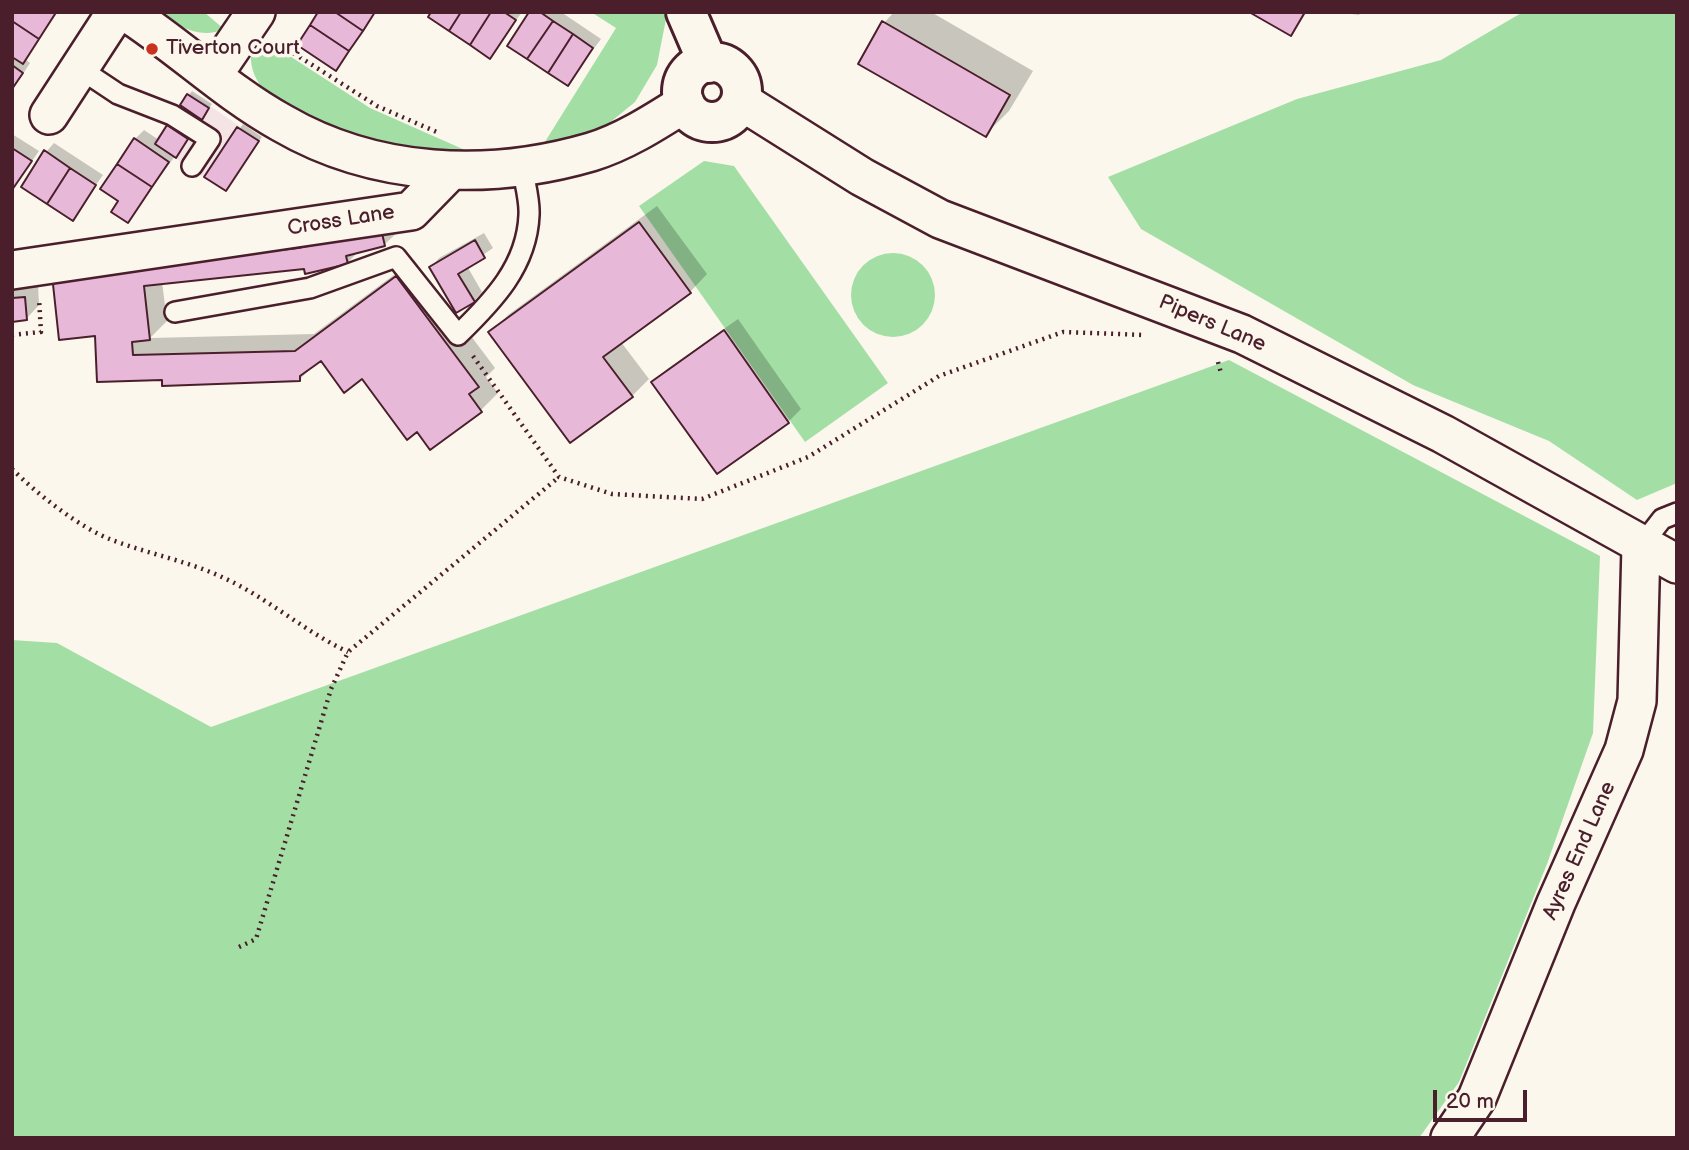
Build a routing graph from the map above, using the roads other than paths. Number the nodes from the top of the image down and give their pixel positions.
1 (116, 12) edge
2 (126, 12) edge
3 (686, 12) edge
4 (251, 20) edge
5 (708, 62) junction
6 (79, 68) junction
7 (213, 75) junction
8 (741, 101) junction
9 (685, 103) junction
10 (49, 115) dead end
11 (448, 154) junction
12 (522, 165) junction
13 (192, 166) dead end
14 (24, 269) edge
15 (175, 312) dead end
16 (1677, 513) edge
17 (1641, 546) junction
18 (1677, 564) edge
19 (1450, 1138) edge

1 - 6 street
2 - 7 street
3 - 5 street
4 - 7 street
5 - 8 street
5 - 9 street
6 - 10 street
6 - 13 lane
7 - 11 street
8 - 9 street
8 - 17 street, Pipers Lane
9 - 12 street
11 - 12 street
11 - 14 street, Cross Lane
12 - 15 lane
16 - 17 lane
17 - 18 street, Pipers Lane
17 - 19 street, Ayres End Lane

